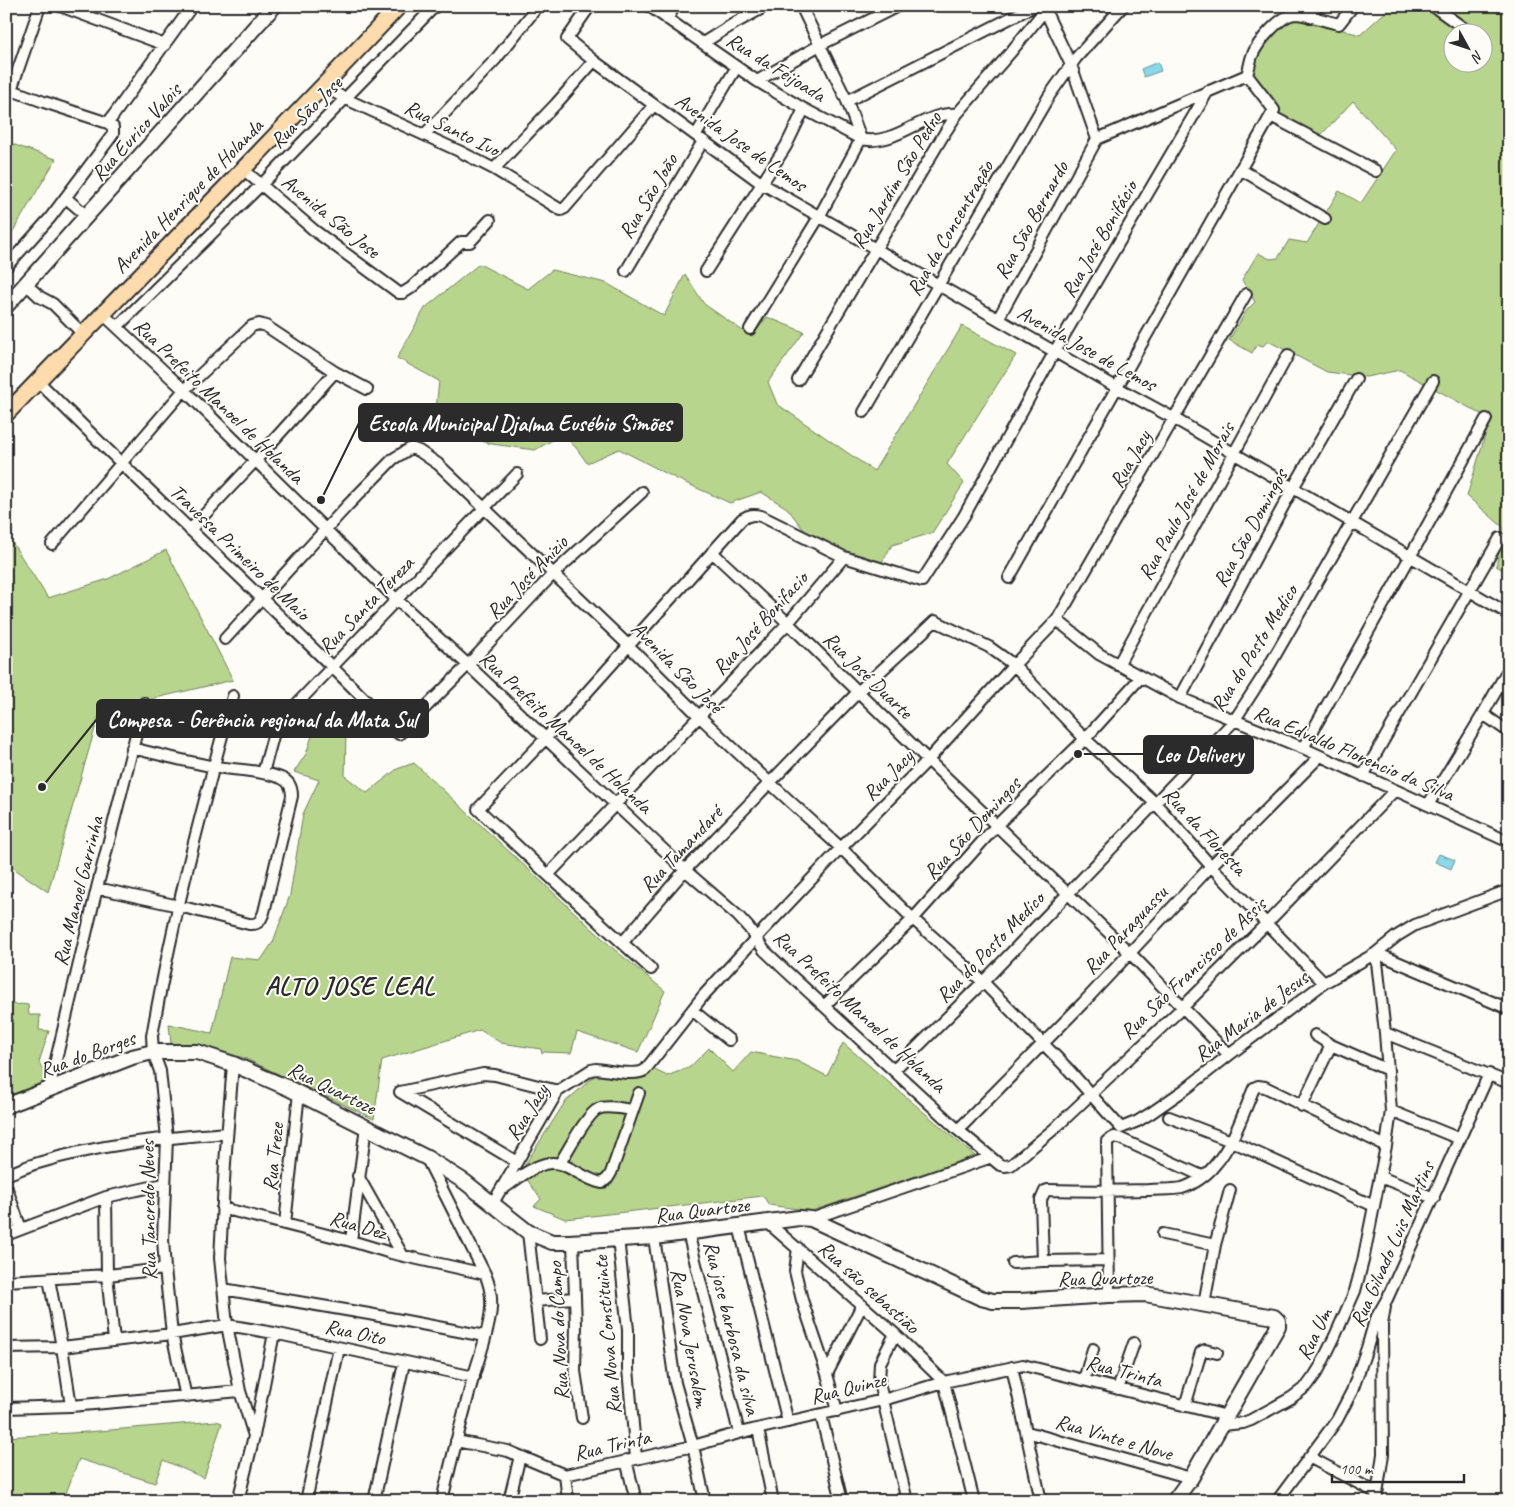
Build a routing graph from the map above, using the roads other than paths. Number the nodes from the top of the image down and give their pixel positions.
1 (40, 6) edge
2 (60, 6) edge
3 (192, 6) edge
4 (274, 6) edge
5 (399, 6) edge
6 (435, 6) edge
7 (538, 6) edge
8 (590, 6) edge
9 (649, 6) edge
10 (675, 6) edge
11 (766, 6) edge
12 (801, 6) edge
13 (898, 6) edge
14 (1034, 6) edge
15 (1123, 6) edge
16 (1318, 6) edge
17 (1353, 6) edge
18 (1433, 6) edge
19 (1044, 8) edge
20 (1310, 17) junction
21 (667, 19) junction
22 (1455, 22) edge
23 (703, 43) junction
24 (165, 45) junction
25 (820, 45) junction
26 (594, 61) junction
27 (1070, 65) junction
28 (736, 68) junction
29 (1247, 75) junction
30 (757, 80) junction
31 (323, 86) junction
32 (9, 89) edge
33 (1208, 91) junction
34 (346, 98) junction
35 (846, 101) junction
36 (654, 105) junction
37 (804, 109) junction
38 (1272, 113) junction
39 (957, 114) junction
40 (108, 123) junction
41 (425, 134) junction
42 (699, 138) junction
43 (861, 139) junction
44 (1097, 139) junction
45 (494, 169) junction
46 (244, 170) junction
47 (1240, 170) junction
48 (1376, 171) dead end
49 (761, 183) junction
50 (262, 184) junction
51 (66, 198) junction
52 (87, 216) junction
53 (819, 217) junction
54 (1325, 219) dead end
55 (490, 220) dead end
56 (877, 249) junction
57 (6, 267) edge
58 (626, 271) dead end
59 (706, 271) dead end
60 (27, 284) junction
61 (938, 285) junction
62 (1246, 294) dead end
63 (6, 306) edge
64 (102, 313) junction
65 (998, 320) junction
66 (116, 327) junction
67 (750, 329) dead end
68 (83, 334) junction
69 (1054, 351) junction
70 (1288, 355) dead end
71 (335, 372) junction
72 (1356, 379) dead end
73 (798, 380) dead end
74 (38, 381) junction
75 (1433, 382) dead end
76 (1116, 387) junction
77 (367, 389) dead end
78 (184, 390) junction
79 (864, 412) dead end
80 (6, 414) edge
81 (1175, 419) junction
82 (1486, 419) dead end
83 (1233, 454) junction
84 (255, 461) junction
85 (121, 464) junction
86 (517, 474) dead end
87 (1293, 488) junction
88 (642, 492) dead end
89 (484, 508) junction
90 (1351, 522) junction
91 (190, 530) junction
92 (325, 530) junction
93 (1500, 538) dead end
94 (52, 544) dead end
95 (712, 552) junction
96 (844, 557) junction
97 (1410, 557) junction
98 (554, 574) junction
99 (1009, 578) dead end
100 (1470, 592) junction
101 (262, 600) junction
102 (397, 600) junction
103 (1509, 614) edge
104 (1057, 620) junction
105 (788, 623) junction
106 (225, 639) dead end
107 (628, 645) junction
108 (468, 665) junction
109 (1014, 665) junction
110 (1118, 665) junction
111 (333, 666) junction
112 (1509, 668) edge
113 (1141, 677) junction
114 (858, 692) junction
115 (234, 696) dead end
116 (1180, 698) junction
117 (144, 703) dead end
118 (1483, 714) junction
119 (699, 716) junction
120 (1234, 721) junction
121 (1509, 732) edge
122 (399, 734) joint
123 (546, 738) junction
124 (1085, 739) junction
125 (132, 748) junction
126 (1303, 748) junction
127 (1320, 756) junction
128 (928, 760) junction
129 (214, 767) junction
130 (263, 774) junction
131 (1363, 776) junction
132 (770, 783) junction
133 (1395, 790) junction
134 (616, 804) junction
135 (1156, 804) junction
136 (1428, 805) junction
137 (997, 825) junction
138 (1509, 842) edge
139 (841, 848) junction
140 (1211, 866) junction
141 (685, 870) junction
142 (548, 875) junction
143 (97, 888) junction
144 (1508, 891) edge
145 (1068, 893) junction
146 (179, 906) junction
147 (913, 919) junction
148 (1266, 924) junction
149 (756, 938) junction
150 (623, 942) junction
151 (1130, 953) junction
152 (1376, 953) junction
153 (651, 969) dead end
154 (983, 982) junction
155 (1324, 983) junction
156 (824, 1006) junction
157 (1183, 1007) junction
158 (692, 1010) junction
159 (1509, 1010) edge
160 (1385, 1033) junction
161 (1314, 1035) dead end
162 (729, 1040) dead end
163 (1043, 1043) junction
164 (1331, 1045) junction
165 (153, 1052) junction
166 (1229, 1055) junction
167 (233, 1064) junction
168 (894, 1070) junction
169 (1388, 1070) junction
170 (1489, 1074) junction
171 (1509, 1083) edge
172 (49, 1088) junction
173 (558, 1091) junction
174 (300, 1093) junction
175 (639, 1093) dead end
176 (1090, 1095) junction
177 (6, 1106) edge
178 (1302, 1106) junction
179 (633, 1110) junction
180 (1391, 1112) junction
181 (1169, 1117) dead end
182 (366, 1126) junction
183 (958, 1130) junction
184 (227, 1132) junction
185 (167, 1138) junction
186 (1460, 1139) junction
187 (1231, 1142) junction
188 (1386, 1146) junction
189 (427, 1158) junction
190 (989, 1158) junction
191 (517, 1162) junction
192 (560, 1163) junction
193 (1011, 1165) joint
194 (6, 1175) edge
195 (358, 1176) junction
196 (1202, 1176) junction
197 (1380, 1177) junction
198 (164, 1184) junction
199 (6, 1186) edge
200 (501, 1190) junction
201 (1230, 1190) dead end
202 (1107, 1191) junction
203 (106, 1196) junction
204 (1434, 1198) junction
205 (493, 1203) junction
206 (1374, 1206) junction
207 (222, 1208) junction
208 (811, 1219) junction
209 (767, 1222) junction
210 (285, 1224) junction
211 (739, 1226) junction
212 (21, 1229) junction
213 (528, 1232) junction
214 (688, 1232) junction
215 (1163, 1234) dead end
216 (6, 1235) edge
217 (654, 1236) junction
218 (618, 1238) junction
219 (350, 1241) junction
220 (573, 1242) junction
221 (1216, 1245) junction
222 (798, 1248) junction
223 (403, 1256) junction
224 (1108, 1260) junction
225 (1043, 1261) junction
226 (1013, 1263) dead end
227 (165, 1269) junction
228 (106, 1274) junction
229 (485, 1274) junction
230 (49, 1279) junction
231 (6, 1281) edge
232 (223, 1289) junction
233 (1109, 1295) junction
234 (574, 1298) junction
235 (1387, 1299) junction
236 (535, 1301) junction
237 (1204, 1304) junction
238 (862, 1305) junction
239 (227, 1325) junction
240 (172, 1334) junction
241 (274, 1334) junction
242 (895, 1334) junction
243 (485, 1336) junction
244 (540, 1338) dead end
245 (114, 1340) junction
246 (1134, 1343) dead end
247 (62, 1347) junction
248 (6, 1348) edge
249 (339, 1348) junction
250 (1093, 1349) dead end
251 (1218, 1353) dead end
252 (404, 1362) junction
253 (1012, 1367) junction
254 (827, 1374) junction
255 (474, 1376) junction
256 (1084, 1380) junction
257 (944, 1382) junction
258 (1118, 1389) junction
259 (240, 1391) junction
260 (186, 1397) junction
261 (883, 1400) junction
262 (72, 1406) junction
263 (1185, 1406) junction
264 (6, 1408) edge
265 (837, 1411) junction
266 (820, 1414) junction
267 (582, 1418) dead end
268 (1225, 1420) junction
269 (788, 1422) junction
270 (758, 1429) junction
271 (1027, 1432) junction
272 (739, 1433) junction
273 (254, 1436) junction
274 (456, 1441) junction
275 (693, 1446) junction
276 (520, 1456) junction
277 (1309, 1457) junction
278 (631, 1459) junction
279 (565, 1475) junction
280 (1191, 1478) junction
281 (1377, 1497) edge
282 (238, 1501) edge
283 (306, 1501) edge
284 (374, 1501) edge
285 (442, 1501) edge
286 (509, 1501) edge
287 (568, 1501) edge
288 (636, 1501) edge
289 (705, 1501) edge
290 (773, 1501) edge
291 (842, 1501) edge
292 (907, 1501) edge
293 (974, 1501) edge
294 (1041, 1501) edge
295 (1174, 1501) edge
296 (1277, 1501) edge

1 - 32 street
2 - 24 street
3 - 24 street
4 - 52 street, Rua Eurico Valois
5 - 31 main road, Avenida Henrique de Holanda
6 - 34 street, Rua São Jose
7 - 41 street
8 - 26 street, Avenida Jose de Lemos
9 - 21 street, Rua da Feijoada
10 - 21 street
11 - 23 street
12 - 25 street
13 - 25 street
14 - 35 street
15 - 27 street, Rua da Concentração
16 - 20 street
17 - 20 street
18 - 22 street
19 - 27 street
19 - 39 street, Rua Jardim São Pedro
20 - 29 street
21 - 23 street, Rua da Feijoada
23 - 28 street, Rua da Feijoada
24 - 40 street
25 - 30 street
25 - 35 street
26 - 36 street, Avenida Jose de Lemos
26 - 45 street
27 - 44 street
27 - 61 street, Rua da Concentração
28 - 30 street, Rua da Feijoada
28 - 42 street, Rua São João
29 - 33 street
29 - 38 street
30 - 37 street, Rua da Feijoada
31 - 34 street, Rua Santo Ivo
31 - 46 main road, Avenida Henrique de Holanda
32 - 40 street
33 - 44 street
33 - 69 street, Rua José Bonifácio
34 - 41 street, Rua Santo Ivo
34 - 50 street, Rua São Jose
35 - 43 street
36 - 42 street, Avenida Jose de Lemos
36 - 45 street, Rua Santo Ivo
37 - 43 street, Rua da Feijoada
37 - 49 street
38 - 47 street
38 - 48 street
39 - 43 street
39 - 56 street, Rua Jardim São Pedro
40 - 51 street
41 - 45 street, Rua Santo Ivo
42 - 49 street, Avenida Jose de Lemos
42 - 58 street, Rua São João
43 - 53 street
44 - 65 street, Rua São Bernardo
46 - 50 street, Avenida São Jose
46 - 64 main road, Avenida Henrique de Holanda
47 - 54 street
47 - 76 street
49 - 53 street, Avenida Jose de Lemos
49 - 59 street
50 - 55 street, Avenida São Jose
50 - 66 street, Rua São Jose
51 - 52 street
51 - 57 street
52 - 60 street, Rua Eurico Valois
53 - 56 street, Avenida Jose de Lemos
53 - 67 street
56 - 61 street, Avenida Jose de Lemos
56 - 73 street, Rua Jardim São Pedro
60 - 63 street, Rua Eurico Valois
60 - 68 street
61 - 65 street, Avenida Jose de Lemos
61 - 79 street, Rua da Concentração
62 - 81 street, Rua Jacy
64 - 66 street, Rua Prefeito Manoel de Holanda
64 - 68 main road, Avenida Henrique de Holanda
65 - 69 street, Avenida Jose de Lemos
66 - 78 street, Rua Prefeito Manoel de Holanda
68 - 74 main road, Avenida Henrique de Holanda
69 - 76 street, Avenida Jose de Lemos
69 - 96 street, Rua José Bonifácio
70 - 83 street, Rua Paulo José de Morais
71 - 77 street
71 - 78 street
71 - 84 street
72 - 87 street, Rua São Domingos
74 - 80 main road, Avenida Henrique de Holanda
74 - 85 street
75 - 90 street, Rua do Posto Medico
76 - 81 street, Avenida Jose de Lemos
76 - 99 street
78 - 84 street, Rua Prefeito Manoel de Holanda
78 - 85 street
81 - 83 street, Avenida Jose de Lemos
81 - 104 street, Rua Jacy
82 - 97 street
83 - 87 street, Avenida Jose de Lemos
83 - 110 street, Rua Paulo José de Morais
84 - 91 street
84 - 92 street, Rua Prefeito Manoel de Holanda
85 - 91 street, Travessa Primeiro de Maio
85 - 94 street
86 - 89 street, Rua Santa Tereza
87 - 90 street, Avenida Jose de Lemos
87 - 116 street, Rua São Domingos
88 - 98 street, Rua José Anizio
89 - 92 street, Avenida São José
89 - 98 street, Avenida São José
89 - 102 street, Rua Santa Tereza
90 - 97 street, Avenida Jose de Lemos
90 - 120 street, Rua do Posto Medico
91 - 101 street, Travessa Primeiro de Maio
92 - 101 street
92 - 102 street, Rua Prefeito Manoel de Holanda
93 - 100 street
95 - 96 street
95 - 105 street, Rua José Duarte
95 - 107 street
96 - 105 street, Rua José Bonifacio
97 - 100 street, Avenida Jose de Lemos
97 - 126 street
98 - 107 street, Avenida São José
98 - 108 street, Rua José Anizio
100 - 103 street, Avenida Jose de Lemos
100 - 131 street
101 - 106 street
101 - 111 street, Travessa Primeiro de Maio
102 - 108 street, Rua Prefeito Manoel de Holanda
102 - 111 street, Rua Santa Tereza
104 - 109 street, Rua Jacy
104 - 110 street, Rua Edvaldo Florencio da Silva
105 - 114 street, Rua José Duarte
105 - 119 street, Rua José Bonifacio
107 - 119 street, Avenida São José
107 - 123 street
108 - 122 street, Rua José Anizio
108 - 123 street, Rua Prefeito Manoel de Holanda
109 - 114 street, Rua Tamandaré
109 - 124 street, Rua da Floresta
109 - 128 street, Rua Jacy
110 - 113 street, Rua Edvaldo Florencio da Silva
111 - 122 street, Travessa Primeiro de Maio
111 - 130 street, Rua Santa Tereza
112 - 118 street
113 - 116 street, Rua Edvaldo Florencio da Silva
113 - 124 street, Rua São Domingos
114 - 128 street, Rua José Duarte
114 - 132 street, Rua Tamandaré
115 - 129 street
116 - 120 street, Rua Edvaldo Florencio da Silva
117 - 125 street, Rua Manoel Garrinha
118 - 121 street
118 - 136 street
119 - 132 street, Avenida São José
119 - 134 street, Rua José Bonifacio
120 - 126 street, Rua Edvaldo Florencio da Silva
120 - 135 street, Rua do Posto Medico
123 - 134 street, Rua Prefeito Manoel de Holanda
123 - 142 street
124 - 135 street, Rua da Floresta
124 - 137 street, Rua São Domingos
125 - 129 street
125 - 143 street, Rua Manoel Garrinha
126 - 127 street, Rua Edvaldo Florencio da Silva
127 - 131 street, Rua Edvaldo Florencio da Silva
127 - 140 street, Rua Paraguassu
128 - 137 street, Rua José Duarte
128 - 139 street, Rua Jacy
129 - 130 street
129 - 146 street
130 - 146 street
131 - 133 street, Rua Edvaldo Florencio da Silva
132 - 139 street, Avenida São José
132 - 141 street, Rua Tamandaré
133 - 136 street, Rua Edvaldo Florencio da Silva
133 - 148 street, Rua São Francisco de Assis
134 - 141 street, Rua Prefeito Manoel de Holanda
134 - 142 street, Rua José Bonifacio
135 - 140 street, Rua da Floresta
135 - 145 street, Rua do Posto Medico
136 - 138 street, Rua Edvaldo Florencio da Silva
137 - 145 street, Rua José Duarte
137 - 147 street, Rua São Domingos
139 - 147 street, Avenida São José
139 - 149 street, Rua Jacy
140 - 148 street, Rua da Floresta
140 - 151 street, Rua Paraguassu
141 - 149 street, Rua Prefeito Manoel de Holanda
141 - 150 street, Rua Tamandaré
142 - 150 street
143 - 146 street
143 - 172 street, Rua Manoel Garrinha
144 - 152 street, Rua Maria de Jesus
145 - 151 street, Rua José Duarte
145 - 154 street, Rua do Posto Medico
146 - 165 street
147 - 154 street
147 - 156 street, Rua São Domingos
148 - 155 street, Rua da Floresta
148 - 157 street, Rua São Francisco de Assis
149 - 156 street, Rua Prefeito Manoel de Holanda
149 - 158 street, Rua Jacy
150 - 153 street
151 - 157 street
151 - 163 street, Rua Paraguassu
152 - 155 street, Rua Maria de Jesus
152 - 159 street
152 - 160 street, Rua Um
154 - 163 street
154 - 168 street, Rua do Posto Medico
155 - 166 street, Rua Maria de Jesus
156 - 168 street, Rua Prefeito Manoel de Holanda
157 - 166 street
157 - 176 street, Rua São Francisco de Assis
158 - 162 street
158 - 173 street, Rua Jacy
160 - 169 street, Rua Um
160 - 170 street
161 - 164 street
163 - 176 street
163 - 183 street, Rua Paraguassu
164 - 169 street
164 - 178 street
165 - 167 street, Rua Quartoze
165 - 172 street, Rua do Borges
165 - 185 street, Rua Tancredo Neves
166 - 176 street, Rua Maria de Jesus
167 - 174 street, Rua Quartoze
167 - 184 street
168 - 183 street, Rua Prefeito Manoel de Holanda
169 - 180 street, Rua Um
170 - 171 street
170 - 186 street, Rua Gilvado Luis Martins
172 - 177 street, Rua do Borges
173 - 191 street, Rua Jacy
173 - 191 street, Rua Quartoze
174 - 182 street, Rua Quartoze
174 - 210 street, Rua Treze
175 - 179 street
176 - 193 street, Rua São Francisco de Assis
178 - 187 street
178 - 188 street
179 - 192 street
179 - 192 street
180 - 186 street
180 - 188 street, Rua Um
181 - 187 street
182 - 189 street, Rua Quartoze
182 - 195 street
183 - 190 street, Rua Prefeito Manoel de Holanda
184 - 185 street
184 - 207 street
185 - 194 street
185 - 198 street, Rua Tancredo Neves
186 - 204 street, Rua Gilvado Luis Martins
187 - 196 street
187 - 206 street
188 - 197 street, Rua Um
189 - 205 street, Rua Quartoze
189 - 229 street
190 - 193 street, Rua Prefeito Manoel de Holanda
190 - 208 street
191 - 200 street, Rua Jacy
192 - 200 street
195 - 219 street
195 - 223 street
196 - 202 street
196 - 202 street
197 - 204 street
197 - 206 street, Rua Um
198 - 203 street
198 - 227 street, Rua Tancredo Neves
199 - 212 street
200 - 205 street, Rua Jacy
201 - 221 street
202 - 224 street
202 - 225 street
203 - 212 street
203 - 228 street
204 - 235 street, Rua Gilvado Luis Martins
205 - 213 street, Rua Quartoze
206 - 268 street, Rua Um
207 - 210 street, Rua Dez
207 - 232 street
208 - 209 street, Rua Quartoze
208 - 233 street, Rua Quartoze
209 - 211 street, Rua Quartoze
209 - 222 street, Rua são sebastião
210 - 219 street, Rua Dez
211 - 214 street, Rua Quartoze
211 - 269 street
212 - 216 street
213 - 220 street, Rua Quartoze
213 - 236 street
214 - 217 street, Rua Quartoze
214 - 272 street, Rua jose barbosa da silva
215 - 221 street
217 - 218 street, Rua Quartoze
217 - 275 street, Rua Nova Jerusalem
218 - 220 street, Rua Quartoze
218 - 278 street, Rua Nova Constituinte
219 - 223 street, Rua Dez
220 - 234 street, Rua Nova do Campo
221 - 237 street
222 - 238 street, Rua são sebastião
222 - 254 street
223 - 229 street, Rua Dez
224 - 225 street
224 - 233 street
225 - 226 street
227 - 228 street
227 - 240 street, Rua Tancredo Neves
228 - 230 street
228 - 245 street
229 - 243 street
230 - 231 street
230 - 247 street
232 - 239 street
232 - 243 street
233 - 237 street, Rua Quartoze
234 - 236 street
234 - 267 street, Rua Nova do Campo
235 - 277 street, Rua Gilvado Luis Martins
235 - 281 street
236 - 244 street
237 - 268 street, Rua Quartoze
238 - 242 street, Rua são sebastião
238 - 254 street
239 - 240 street
239 - 241 street, Rua Oito
239 - 259 street
240 - 245 street
240 - 260 street, Rua Tancredo Neves
241 - 249 street, Rua Oito
241 - 273 street
242 - 257 street, Rua são sebastião
242 - 261 street
243 - 255 street
245 - 247 street
246 - 258 street
247 - 248 street
247 - 262 street
249 - 252 street, Rua Oito
249 - 283 street
250 - 256 street
251 - 263 street
252 - 255 street, Rua Oito
252 - 284 street
253 - 256 street, Rua Trinta
253 - 257 street, Rua Quinze
253 - 271 street
254 - 265 street
255 - 274 street
256 - 258 street, Rua Trinta
257 - 261 street, Rua Quinze
257 - 293 street
258 - 263 street, Rua Trinta
259 - 260 street
259 - 273 street
260 - 262 street
261 - 265 street, Rua Quinze
261 - 292 street
262 - 264 street
263 - 268 street, Rua Trinta
265 - 266 street, Rua Quinze
266 - 269 street, Rua Quinze
266 - 291 street
268 - 280 street
269 - 270 street, Rua Quinze
270 - 272 street, Rua Quinze
270 - 290 street
271 - 280 street, Rua Vinte e Nove
271 - 294 street
272 - 275 street, Rua Quinze
273 - 282 street
274 - 276 street, Rua Trinta
274 - 285 street
275 - 278 street, Rua Trinta
275 - 289 street, Rua Nova Jerusalem
276 - 279 street, Rua Trinta
276 - 286 street
277 - 281 street
277 - 296 street, Rua Gilvado Luis Martins
278 - 279 street, Rua Trinta
278 - 288 street, Rua Nova Constituinte
279 - 287 street
280 - 295 street

